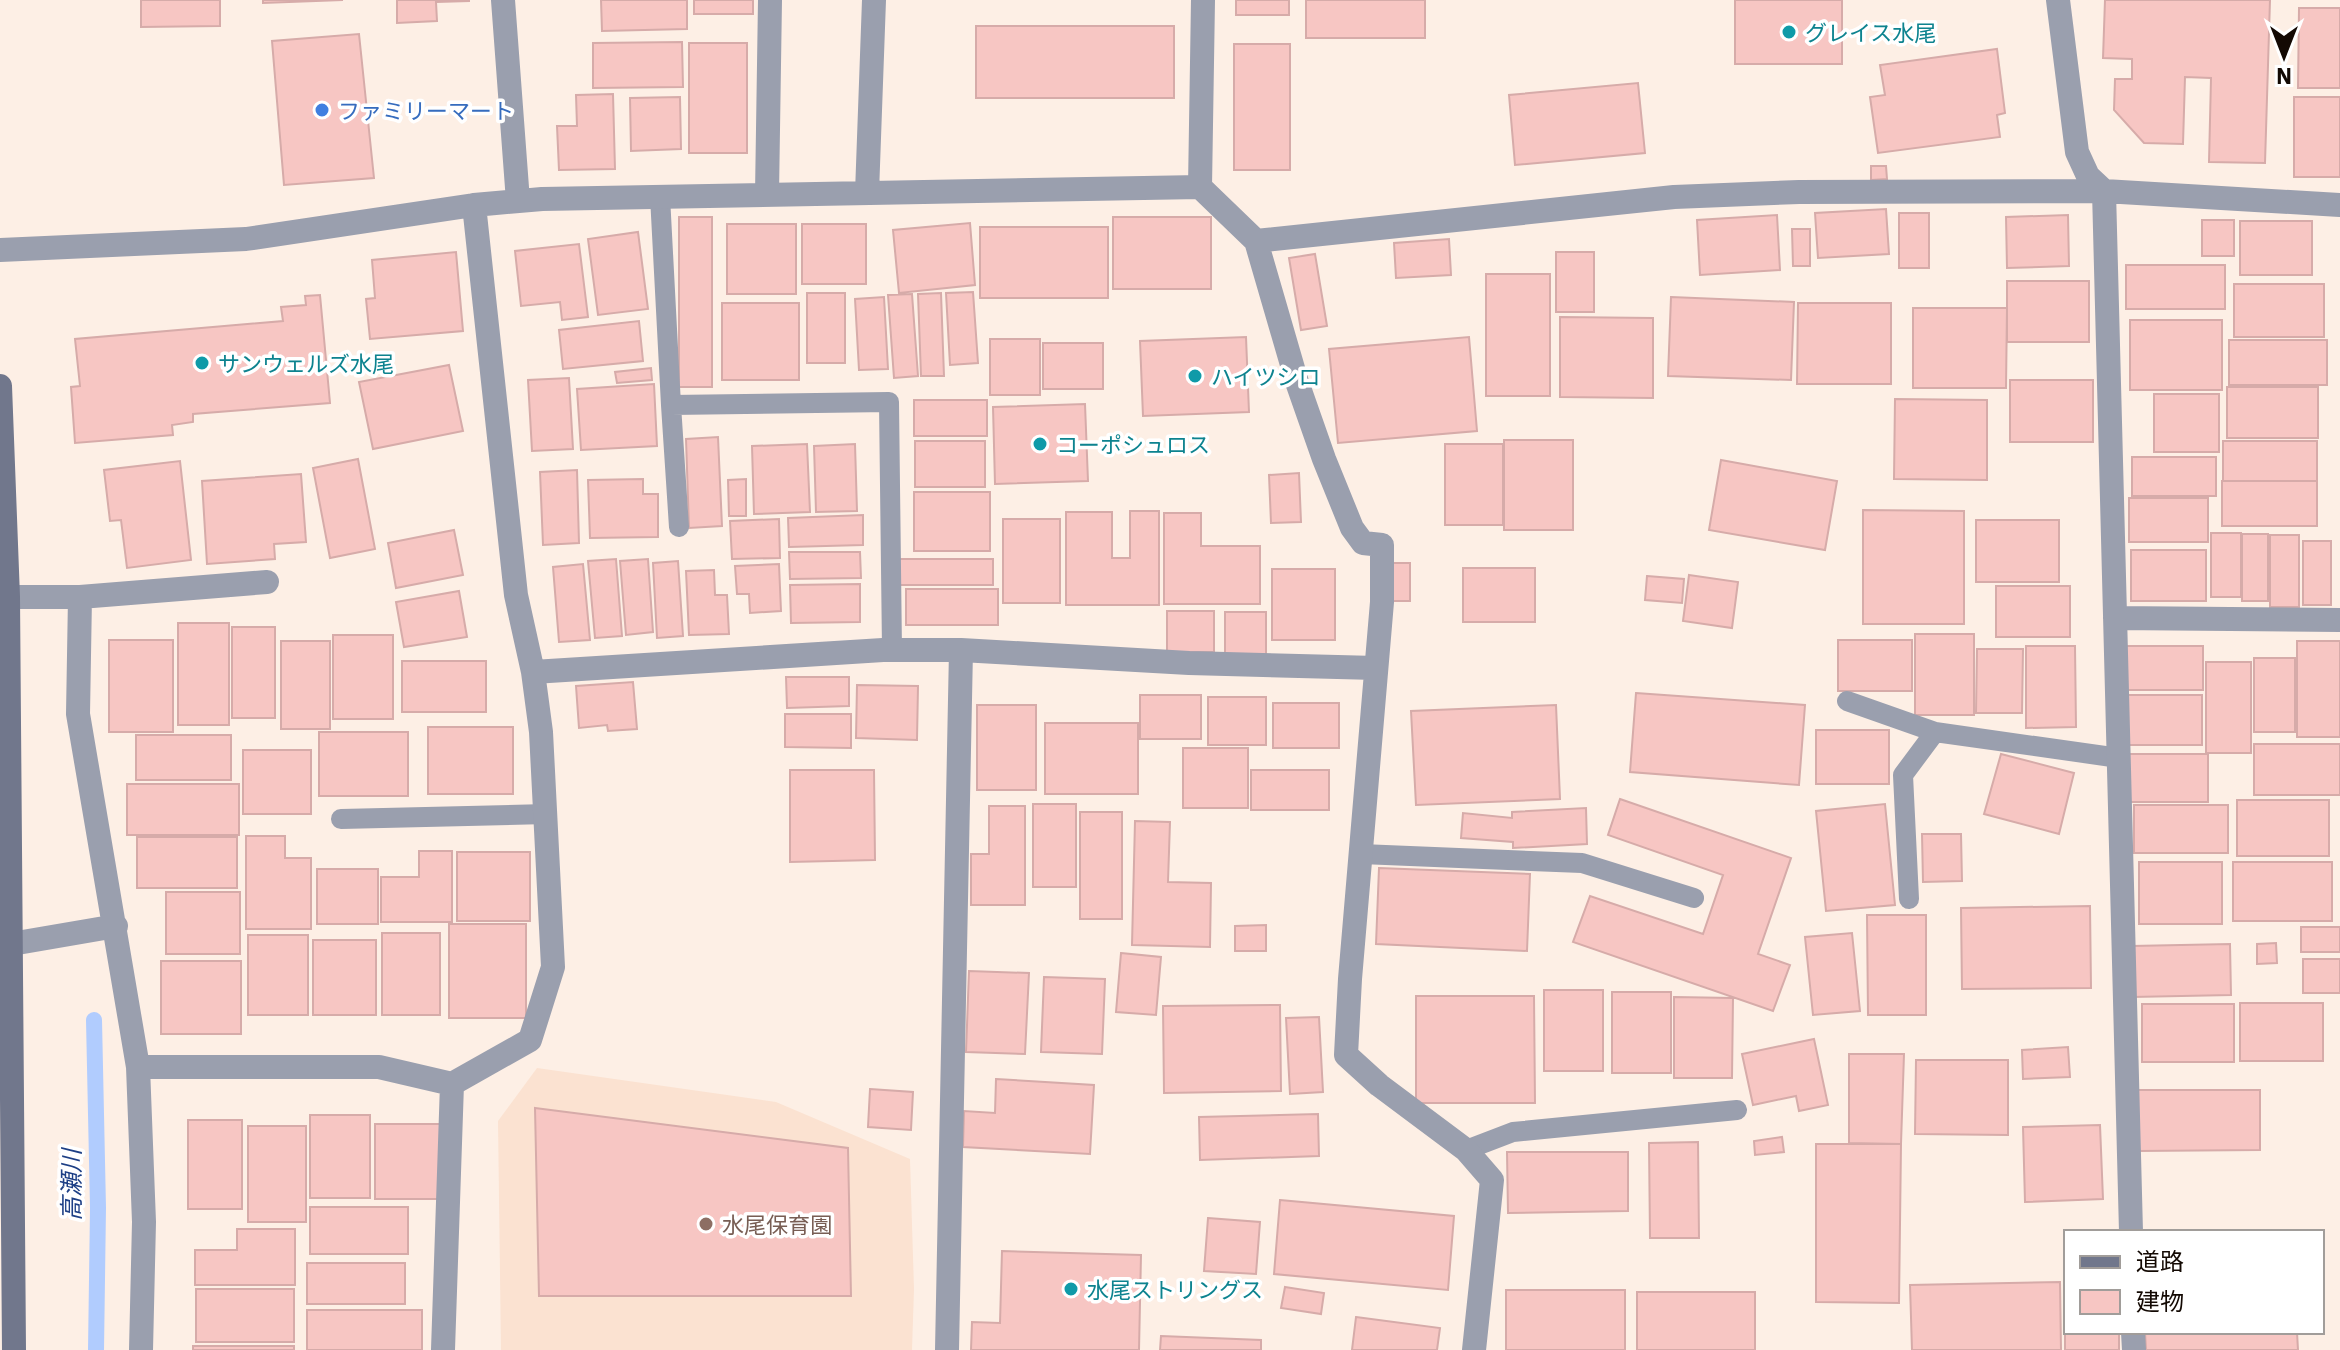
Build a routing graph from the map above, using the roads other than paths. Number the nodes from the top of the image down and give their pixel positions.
1 (503, 0) edge
2 (770, 0) edge
3 (874, 0) edge
4 (1203, 0) edge
5 (2058, 0) edge
6 (1200, 187) junction
7 (2104, 191) junction
8 (867, 193) junction
9 (767, 194) junction
10 (660, 196) junction
11 (518, 201) junction
12 (474, 205) junction
13 (2340, 205) edge
14 (1256, 241) junction
15 (0, 250) edge
16 (0, 386) edge
17 (671, 405) junction
18 (679, 527) dead end
19 (267, 582) dead end
20 (8, 597) junction
21 (80, 597) junction
22 (2115, 618) junction
23 (2340, 620) edge
24 (892, 650) junction
25 (961, 650) junction
26 (1376, 668) junction
27 (533, 672) junction
28 (1847, 701) dead end
29 (1935, 732) junction
30 (2119, 758) junction
31 (547, 814) junction
32 (341, 819) dead end
33 (1361, 854) junction
34 (1694, 898) dead end
35 (1909, 899) dead end
36 (116, 926) junction
37 (6, 946) edge
38 (138, 1067) junction
39 (452, 1084) junction
40 (1737, 1110) dead end
41 (1466, 1150) junction
42 (2131, 1230) edge
43 (14, 1350) edge
44 (141, 1350) edge
45 (443, 1350) edge
46 (947, 1350) edge
47 (1474, 1350) edge

1 - 11 street
2 - 9 street
3 - 8 street
4 - 6 street
5 - 7 street
6 - 8 street
6 - 14 street
7 - 13 street
7 - 14 street
7 - 22 street
8 - 9 street
9 - 10 street
10 - 11 street
10 - 17 lane
11 - 12 street
12 - 15 street
12 - 27 street
14 - 26 street
16 - 20 street
17 - 18 lane
17 - 24 lane
19 - 21 street
20 - 21 street
20 - 37 street
21 - 36 street
22 - 23 street
22 - 30 street
24 - 25 street
24 - 27 street
25 - 26 street
25 - 46 street
26 - 33 street
27 - 31 street
28 - 29 lane
29 - 30 lane
29 - 35 lane
30 - 42 street
31 - 32 lane
31 - 39 street
33 - 34 lane
33 - 41 street
36 - 37 street
36 - 38 street
37 - 43 street
38 - 39 street
38 - 44 street
39 - 45 street
40 - 41 lane
41 - 47 street

